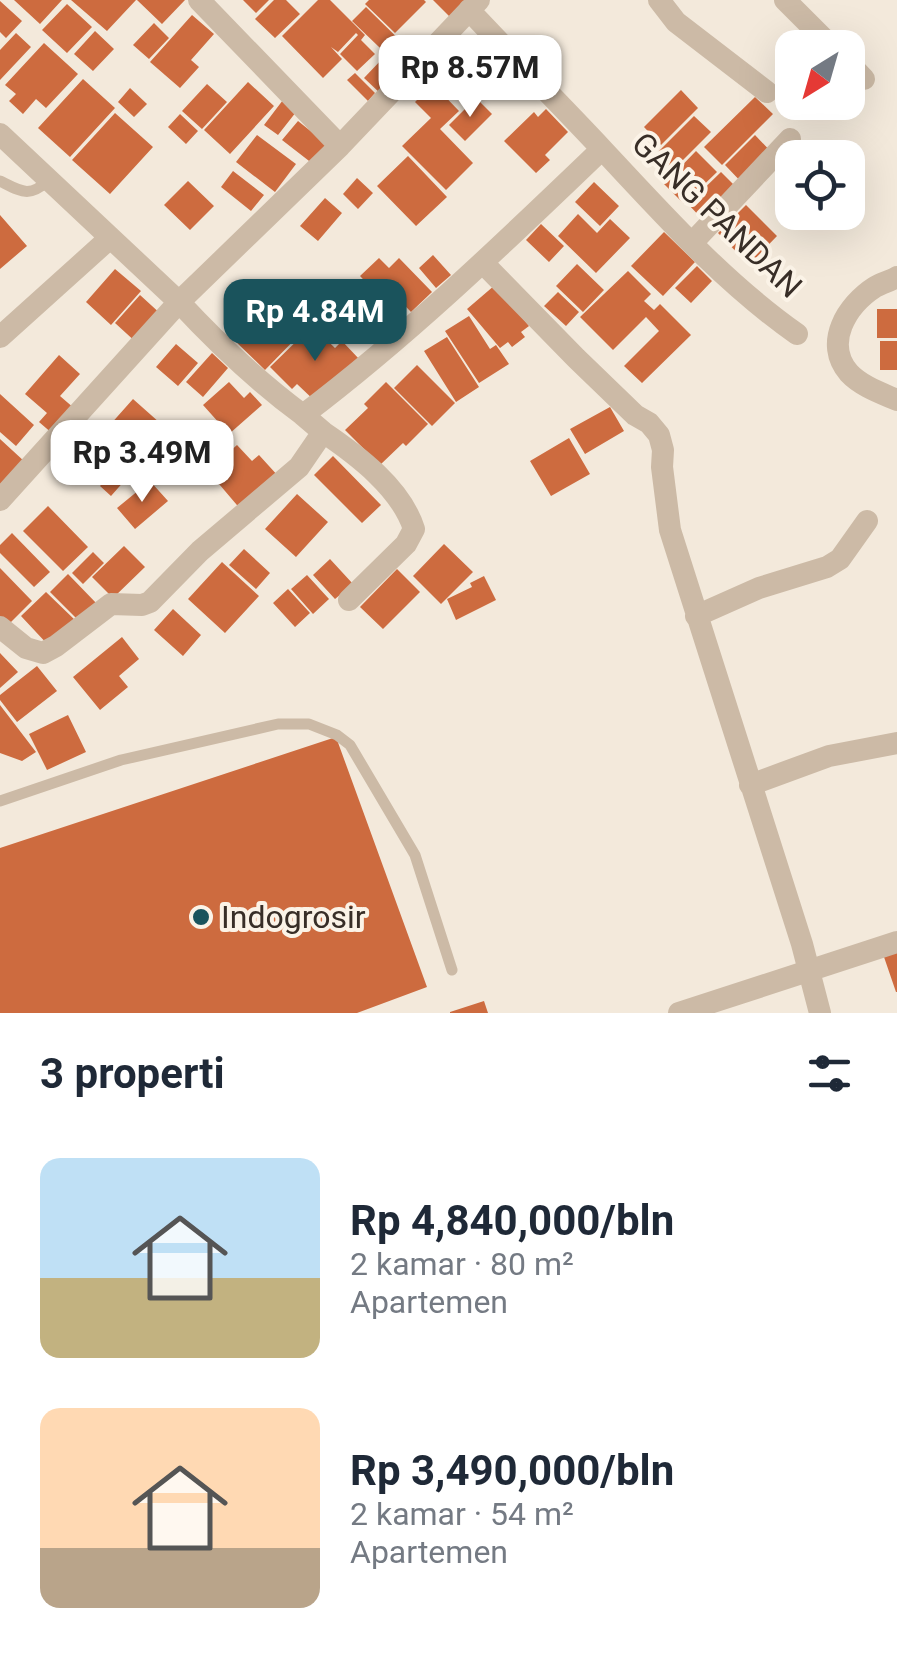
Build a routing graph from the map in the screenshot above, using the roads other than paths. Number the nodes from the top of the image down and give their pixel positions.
1 (199, 0) edge
2 (659, 0) edge
3 (785, 0) edge
4 (474, 5) edge
5 (815, 30) edge
6 (767, 92) dead end
7 (0, 134) edge
8 (790, 139) dead end
9 (340, 146) junction
10 (602, 148) junction
11 (49, 180) junction
12 (0, 181) edge
13 (110, 238) junction
14 (692, 244) junction
15 (482, 263) junction
16 (897, 278) edge
17 (179, 302) junction
18 (797, 334) dead end
19 (0, 337) edge
20 (897, 400) edge
21 (303, 414) junction
22 (323, 432) junction
23 (0, 500) edge
24 (867, 521) dead end
25 (349, 600) dead end
26 (696, 616) junction
27 (0, 627) edge
28 (897, 743) edge
29 (750, 785) junction
30 (0, 801) edge
31 (897, 942) edge
32 (452, 970) dead end
33 (808, 972) junction
34 (680, 1013) edge
35 (820, 1013) edge

1 - 9 street
2 - 6 street
3 - 5 street
4 - 9 street
4 - 10 street, GANG PANDAN
7 - 11 street
8 - 14 street
9 - 17 street
10 - 14 street, GANG PANDAN
10 - 15 street
11 - 12 lane
11 - 13 street
13 - 17 street
13 - 19 street
14 - 18 street, GANG PANDAN
15 - 21 street
15 - 26 street
16 - 20 street
17 - 21 street
17 - 23 street
21 - 22 street
22 - 25 street
22 - 27 street
24 - 26 street
26 - 29 street
28 - 29 street
29 - 33 street
30 - 32 lane
31 - 33 street
33 - 34 street
33 - 35 street

